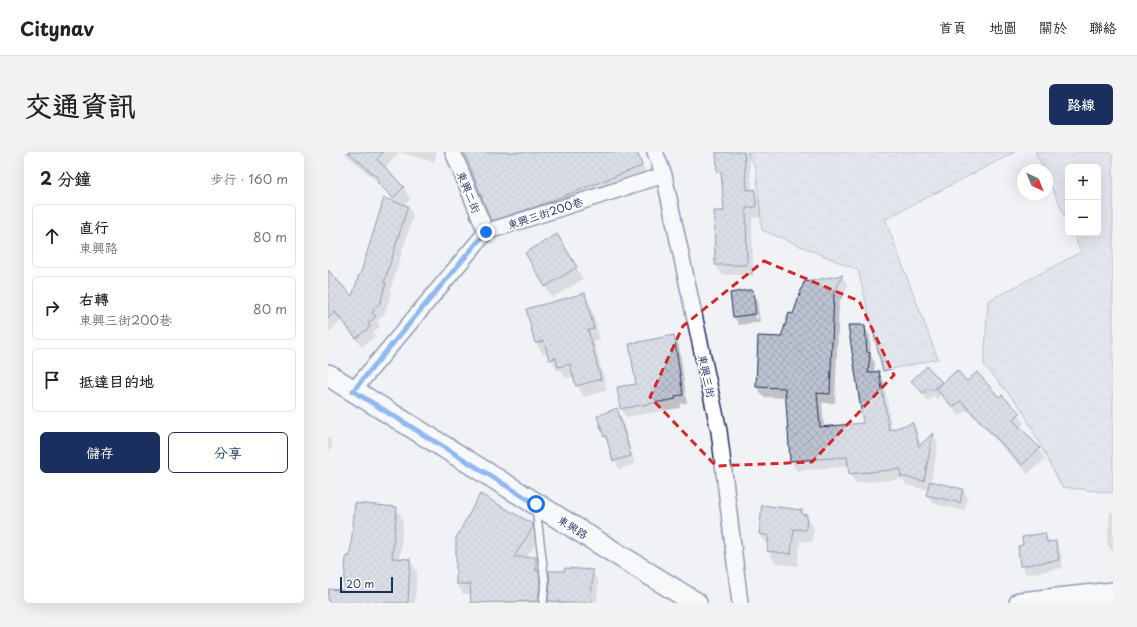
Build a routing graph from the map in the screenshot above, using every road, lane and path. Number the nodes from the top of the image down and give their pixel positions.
1 (453, 152) edge
2 (655, 152) edge
3 (664, 175) junction
4 (486, 232) junction
5 (328, 375) edge
6 (353, 391) junction
7 (536, 504) junction
8 (1113, 593) edge
9 (543, 603) edge
10 (696, 603) edge
11 (740, 603) edge
12 (1020, 603) edge

1 - 4 street, 東興二街
2 - 3 street, 東興三街
3 - 4 street, 東興三街200巷
3 - 11 street, 東興三街
4 - 6 street
5 - 6 street, 東興路
6 - 7 street, 東興路
7 - 9 lane
7 - 10 street, 東興路
8 - 12 street

